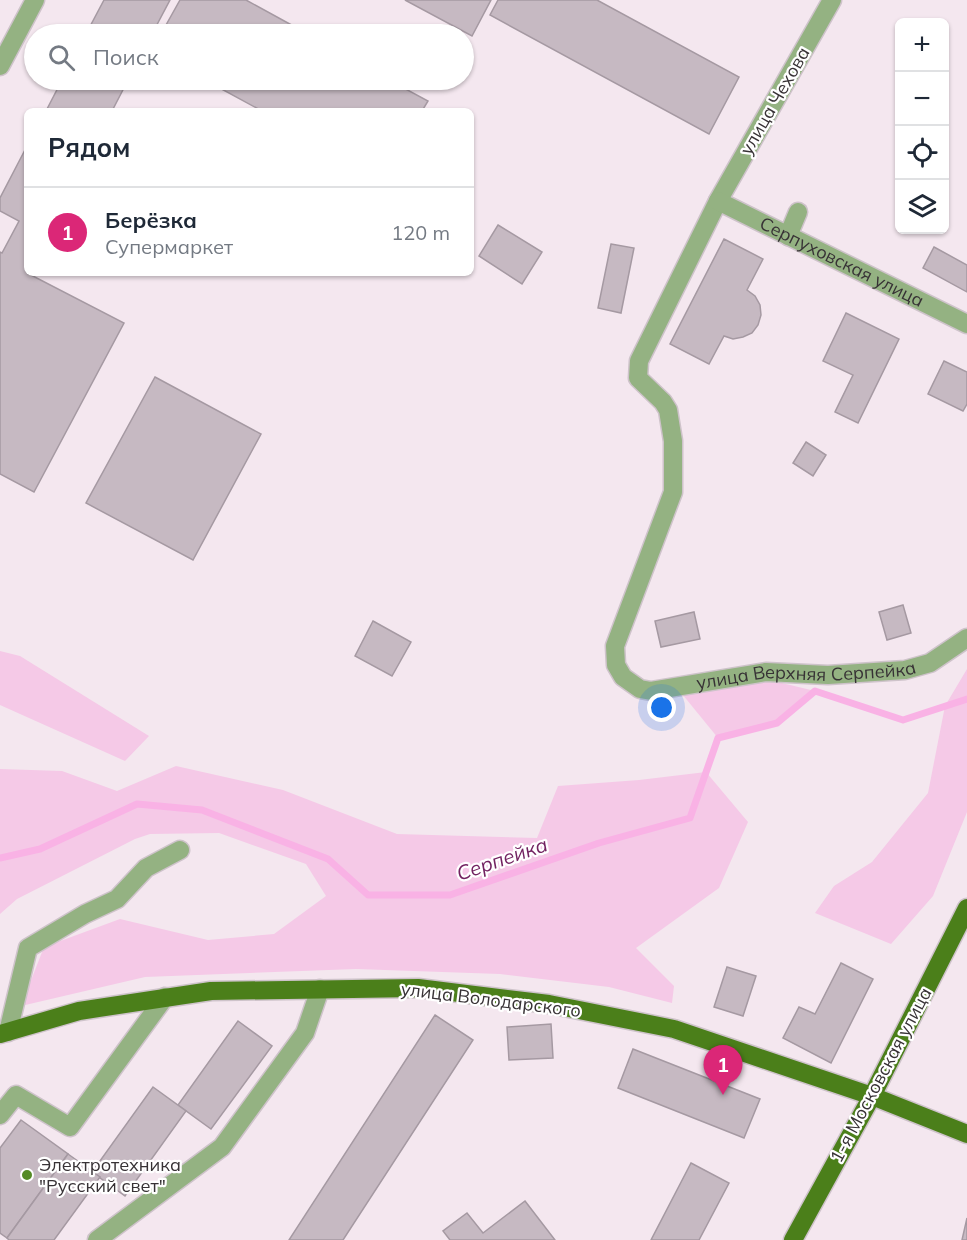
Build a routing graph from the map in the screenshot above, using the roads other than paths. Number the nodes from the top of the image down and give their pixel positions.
1 (35, 0) edge
2 (832, 0) edge
3 (0, 66) edge
4 (718, 201) junction
5 (798, 212) dead end
6 (788, 236) junction
7 (967, 324) edge
8 (967, 638) edge
9 (180, 849) dead end
10 (967, 908) edge
11 (320, 989) junction
12 (165, 997) junction
13 (4, 1033) edge
14 (872, 1096) junction
15 (0, 1115) edge
16 (967, 1134) edge
17 (97, 1240) edge
18 (793, 1240) edge

1 - 3 street
2 - 4 street, улица Чехова
4 - 6 street, Серпуховская улица
4 - 8 street, улица Верхняя Серпейка
5 - 6 street
6 - 7 street, Серпуховская улица
9 - 13 street
10 - 14 main road, 1-я Московская улица
11 - 12 main road, улица Володарского
11 - 14 main road, улица Володарского
11 - 17 street
12 - 13 main road, улица Володарского
12 - 15 street
14 - 16 main road, улица Володарского
14 - 18 main road, 1-я Московская улица

